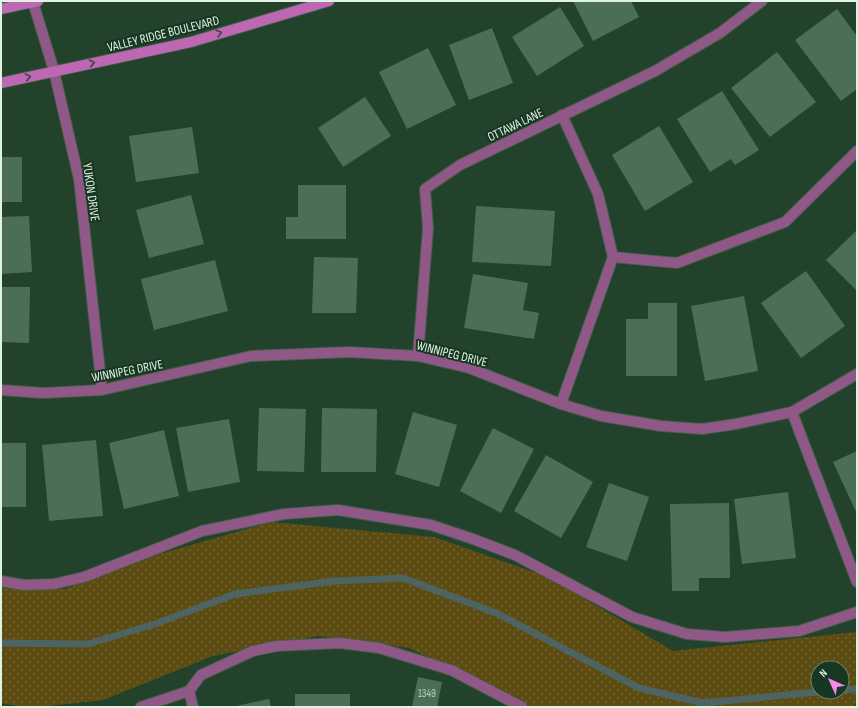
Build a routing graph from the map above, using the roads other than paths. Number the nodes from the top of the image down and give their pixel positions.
1 (35, 1) edge
2 (329, 1) edge
3 (762, 1) edge
4 (1, 9) edge
5 (54, 71) junction
6 (1, 83) edge
7 (562, 116) junction
8 (857, 151) edge
9 (613, 257) junction
10 (418, 356) junction
11 (857, 374) edge
12 (1, 390) edge
13 (102, 390) junction
14 (561, 404) junction
15 (792, 412) junction
16 (1, 581) edge
17 (857, 582) edge
18 (857, 612) edge
19 (189, 691) junction
20 (142, 707) edge
21 (194, 707) edge
22 (522, 707) edge

1 - 4 main road
1 - 5 street, YUKON DRIVE
5 -> 2 main road, VALLEY RIDGE BOULEVARD
3 - 7 street, OTTAWA LANE
6 -> 5 main road, VALLEY RIDGE BOULEVARD
5 - 13 street, YUKON DRIVE
7 - 9 street
7 - 10 street, OTTAWA LANE
8 - 9 street
9 - 14 street
10 - 13 street, WINNIPEG DRIVE
10 - 14 street, WINNIPEG DRIVE
11 - 15 street, WINNIPEG DRIVE
12 - 13 street, WINNIPEG DRIVE
14 - 15 street, WINNIPEG DRIVE
15 - 17 street
16 - 18 street
19 - 20 street
19 - 21 street
19 - 22 street

